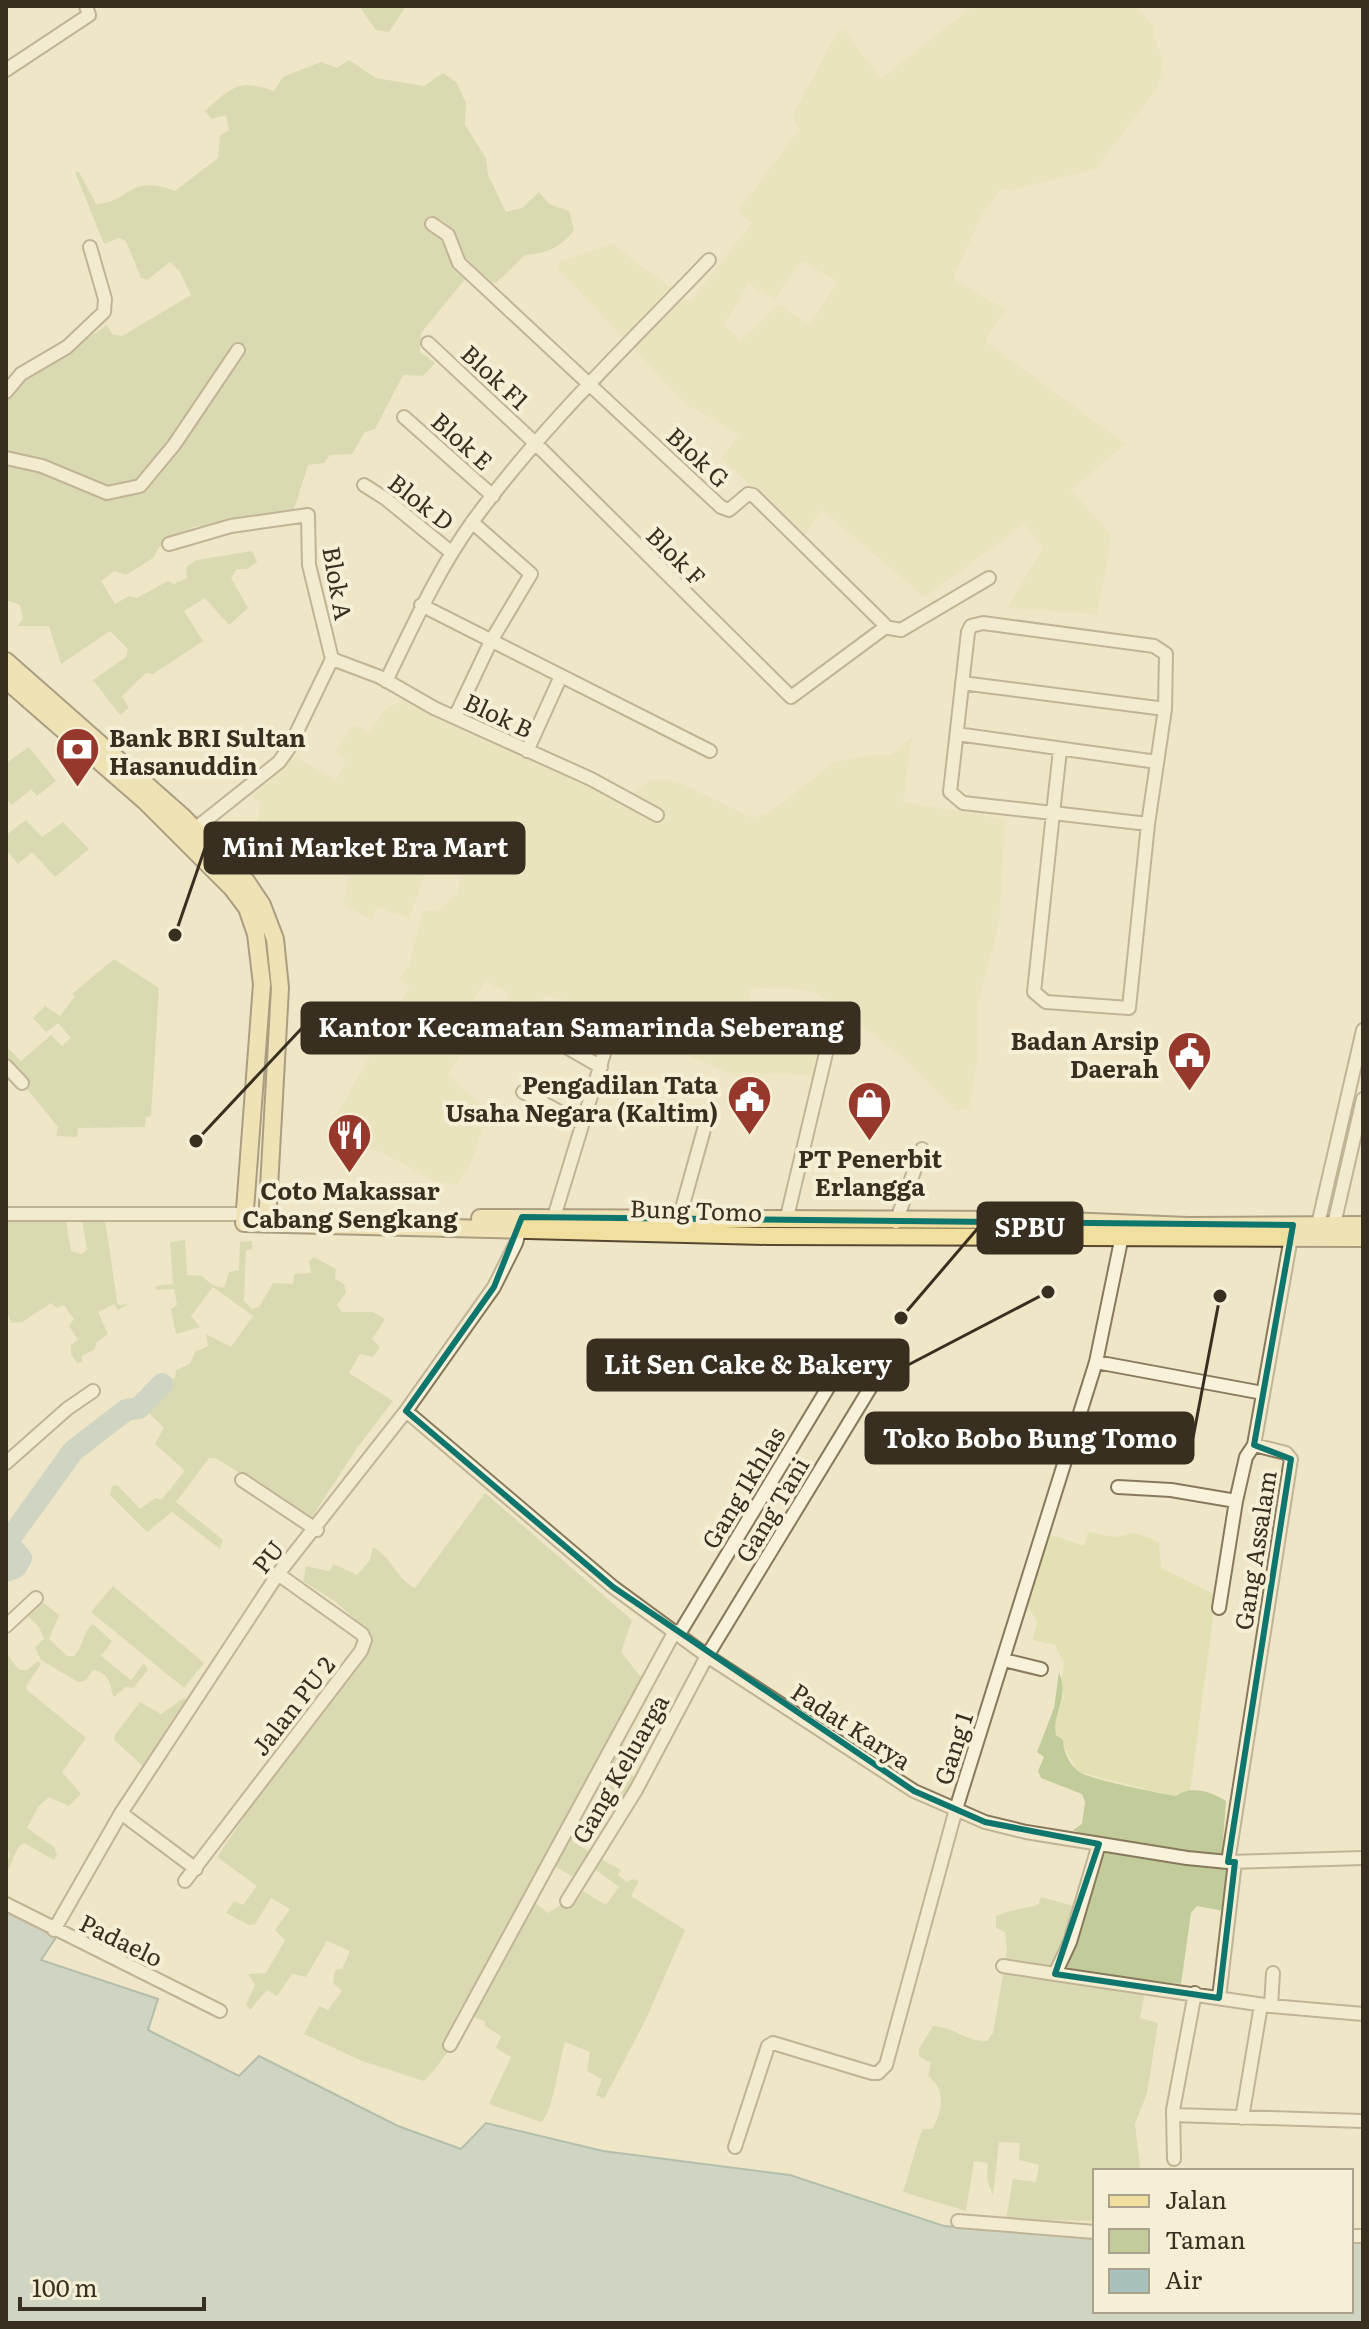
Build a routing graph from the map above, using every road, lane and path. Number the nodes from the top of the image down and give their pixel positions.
1 (86, 6) edge
2 (6, 70) edge
3 (432, 224) dead end
4 (90, 247) dead end
5 (709, 260) dead end
6 (428, 343) dead end
7 (238, 350) dead end
8 (589, 384) junction
9 (6, 392) edge
10 (404, 417) dead end
11 (534, 442) junction
12 (6, 458) edge
13 (364, 485) dead end
14 (493, 496) junction
15 (472, 522) junction
16 (169, 544) dead end
17 (452, 553) junction
18 (989, 578) dead end
19 (421, 605) junction
20 (884, 625) junction
21 (491, 641) junction
22 (332, 659) junction
23 (6, 661) edge
24 (561, 676) junction
25 (6, 680) edge
26 (389, 683) junction
27 (962, 683) junction
28 (1165, 709) junction
29 (455, 717) junction
30 (957, 734) junction
31 (1060, 750) junction
32 (527, 751) junction
33 (710, 751) dead end
34 (1157, 762) junction
35 (1053, 813) junction
36 (657, 815) dead end
37 (1148, 824) junction
38 (188, 835) junction
39 (535, 1029) dead end
40 (1363, 1030) edge
41 (767, 1034) dead end
42 (258, 1044) junction
43 (277, 1046) junction
44 (606, 1047) dead end
45 (6, 1066) edge
46 (601, 1067) junction
47 (22, 1083) dead end
48 (523, 1092) dead end
49 (1363, 1099) edge
50 (708, 1115) dead end
51 (582, 1124) junction
52 (922, 1149) dead end
53 (247, 1172) junction
54 (268, 1174) junction
55 (6, 1214) edge
56 (554, 1217) junction
57 (245, 1218) junction
58 (679, 1219) junction
59 (268, 1220) junction
60 (786, 1221) junction
61 (896, 1222) junction
62 (521, 1223) junction
63 (1363, 1225) edge
64 (832, 1228) junction
65 (1124, 1228) junction
66 (1292, 1231) junction
67 (1324, 1231) junction
68 (1363, 1238) edge
69 (1096, 1362) junction
70 (843, 1363) dead end
71 (872, 1385) dead end
72 (93, 1391) dead end
73 (1263, 1393) junction
74 (406, 1411) junction
75 (1254, 1445) junction
76 (6, 1463) edge
77 (242, 1480) dead end
78 (1118, 1487) dead end
79 (1236, 1501) junction
80 (317, 1530) junction
81 (278, 1574) junction
82 (36, 1598) dead end
83 (1219, 1608) dead end
84 (6, 1626) edge
85 (677, 1632) junction
86 (707, 1656) junction
87 (1004, 1660) junction
88 (1041, 1669) dead end
89 (956, 1809) junction
90 (121, 1813) junction
91 (1099, 1844) junction
92 (1363, 1858) edge
93 (1232, 1862) junction
94 (196, 1869) junction
95 (185, 1881) dead end
96 (567, 1901) dead end
97 (6, 1904) edge
98 (54, 1930) junction
99 (1003, 1966) dead end
100 (1273, 1973) dead end
101 (1055, 1974) junction
102 (1195, 1993) junction
103 (1219, 1998) junction
104 (1266, 2006) junction
105 (220, 2011) dead end
106 (1363, 2014) edge
107 (450, 2045) dead end
108 (1173, 2115) junction
109 (1242, 2118) junction
110 (1363, 2121) edge
111 (735, 2147) dead end
112 (1174, 2159) dead end
113 (958, 2221) dead end
114 (1093, 2232) edge

1 - 2 street
3 - 8 street
4 - 9 street
5 - 8 street
6 - 11 street, Blok F1
7 - 12 street
8 - 11 street
8 - 20 street, Blok G
10 - 14 street, Blok E
11 - 14 street
11 - 20 street, Blok F
13 - 17 street, Blok D
14 - 15 street
15 - 17 street
15 - 21 street
16 - 22 street, Blok A
17 - 19 street
18 - 20 street
19 - 21 street
19 - 26 street
21 - 24 street
21 - 29 street
22 - 26 street, Blok B
22 - 38 street
23 - 38 main road
24 - 32 street
24 - 33 street
25 - 38 main road
26 - 29 street, Blok B
27 - 28 street
27 - 28 street
27 - 30 street
28 - 34 street
29 - 32 street, Blok B
30 - 31 street
30 - 35 street
31 - 34 street
31 - 35 street
32 - 36 street, Blok B
34 - 37 street
35 - 37 street
35 - 37 street
38 - 42 main road
38 - 43 main road
39 - 46 street
40 - 67 street
41 - 60 street
42 - 43 main road
42 - 53 main road
43 - 54 main road
44 - 46 street
45 - 47 street
46 - 51 street
48 - 51 street
49 - 67 street
50 - 58 street
51 - 56 street
52 - 61 street
53 - 54 main road
53 - 57 main road
54 - 59 main road
55 - 57 street, Bung Tomo
56 - 58 main road, Bung Tomo
56 - 62 main road, Bung Tomo
57 - 59 main road, Bung Tomo
58 - 60 main road, Bung Tomo
59 - 62 main road, Bung Tomo
60 - 64 main road, Bung Tomo
61 - 64 main road, Bung Tomo
61 - 65 main road, Bung Tomo
62 - 64 main road, Bung Tomo
62 - 74 street, PU
63 - 67 main road, Bung Tomo
64 - 65 main road, Bung Tomo
65 - 66 main road, Bung Tomo
65 - 69 street, Gang 1
66 - 67 main road, Bung Tomo
66 - 73 street, Gang Assalam
67 - 68 main road, Bung Tomo
69 - 73 street
69 - 87 street, Gang 1
70 - 85 street, Gang Ikhlas
71 - 86 street, Gang Tani
72 - 76 street
73 - 75 street, Gang Assalam
74 - 80 street, PU
74 - 85 street, Padat Karya
75 - 79 street
75 - 93 street, Gang Assalam
77 - 80 street
78 - 79 street
79 - 83 street
80 - 81 street, PU
81 - 90 street, PU
81 - 94 street, Jalan PU 2
82 - 84 street
85 - 86 street, Padat Karya
85 - 107 street, Gang Ikhlas
86 - 89 street, Padat Karya
86 - 96 street, Gang Keluarga
87 - 88 street
87 - 89 street, Gang 1
89 - 91 street, Padat Karya
89 - 111 street, Gang 1
90 - 94 street
90 - 98 street, PU
91 - 93 street, Padat Karya
91 - 101 street
92 - 93 street, Padat Karya
93 - 103 street
94 - 95 street, Jalan PU 2
97 - 98 street, Padaelo
98 - 105 street, Padaelo
99 - 101 street
100 - 104 street
101 - 102 street
102 - 103 street
102 - 108 street
103 - 104 street
104 - 106 street
104 - 109 street
108 - 109 street
108 - 112 street
109 - 110 street
113 - 114 street

